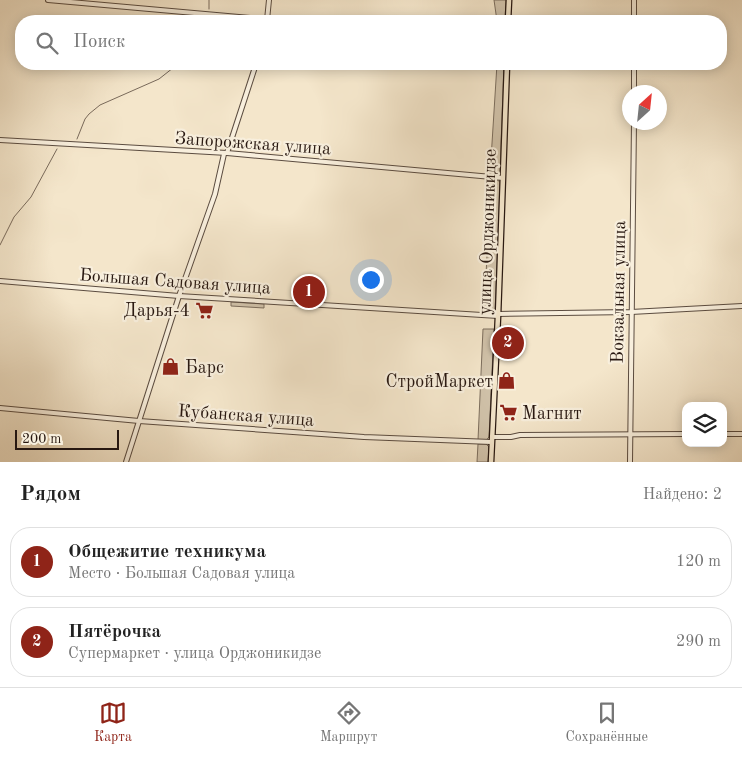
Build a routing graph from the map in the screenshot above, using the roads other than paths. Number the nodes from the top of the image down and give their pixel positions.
1 (48, 0) edge
2 (269, 0) edge
3 (509, 0) edge
4 (634, 0) edge
5 (213, 15) edge
6 (268, 15) edge
7 (508, 15) edge
8 (634, 15) edge
9 (254, 70) edge
10 (507, 70) edge
11 (634, 70) edge
12 (634, 85) edge
13 (634, 130) edge
14 (0, 140) edge
15 (225, 153) junction
16 (503, 178) junction
17 (0, 281) edge
18 (179, 296) junction
19 (742, 306) edge
20 (631, 312) junction
21 (498, 315) junction
22 (0, 408) edge
23 (139, 421) junction
24 (630, 434) junction
25 (682, 434) edge
26 (727, 434) edge
27 (742, 434) edge
28 (492, 440) junction
29 (126, 462) edge
30 (490, 462) edge
31 (630, 462) edge

1 - 5 street
2 - 6 street
3 - 7 main road
4 - 8 street
9 - 15 street
10 - 16 main road, улица Орджоникидзе
11 - 12 street
13 - 20 street, Вокзальная улица
14 - 15 street, Запорожская улица
15 - 16 street, Запорожская улица
15 - 18 street
16 - 21 main road, улица Орджоникидзе
17 - 18 street, Большая Садовая улица
18 - 21 street, Большая Садовая улица
18 - 23 street
19 - 20 street, Большая Садовая улица
20 - 21 street, Большая Садовая улица
20 - 24 street, Вокзальная улица
21 - 28 main road, улица Орджоникидзе
22 - 23 street, Кубанская улица
23 - 28 street, Кубанская улица
23 - 29 street
24 - 25 street, Кубанская улица
24 - 28 street, Кубанская улица
24 - 31 street, Вокзальная улица
26 - 27 street
28 - 30 main road, улица Орджоникидзе

